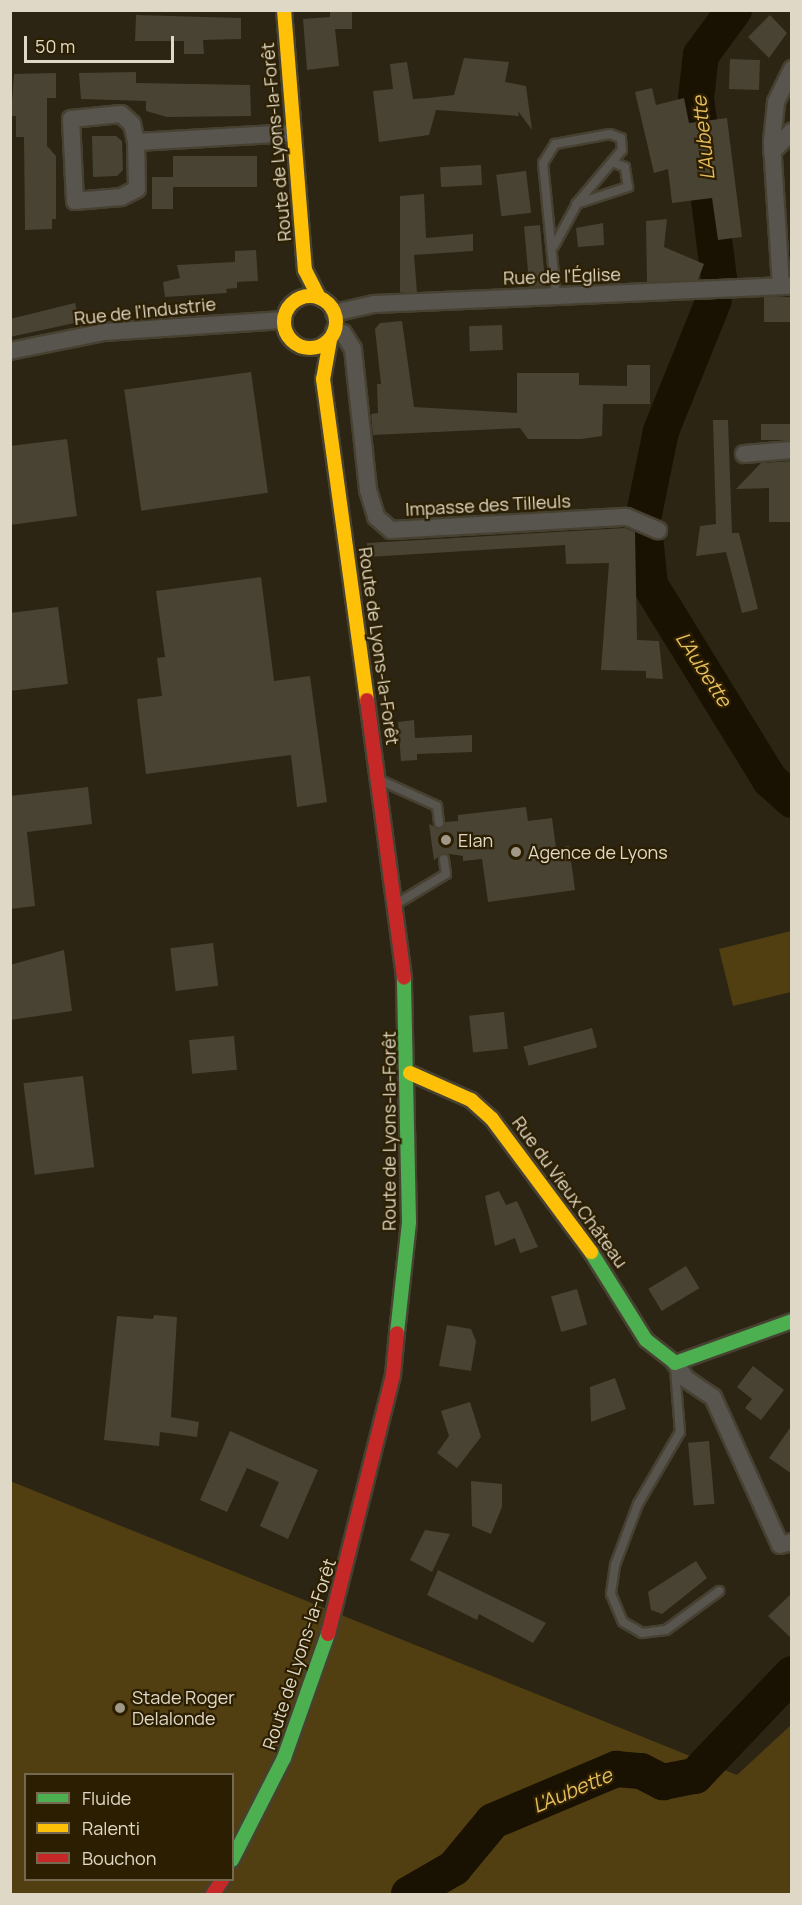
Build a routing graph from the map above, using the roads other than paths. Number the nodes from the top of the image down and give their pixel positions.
1 (284, 10) edge
2 (792, 69) edge
3 (792, 131) edge
4 (293, 133) junction
5 (136, 142) junction
6 (772, 152) junction
7 (612, 162) junction
8 (576, 204) junction
9 (554, 246) junction
10 (305, 270) junction
11 (786, 286) edge
12 (556, 296) junction
13 (300, 298) junction
14 (319, 298) junction
15 (334, 312) junction
16 (284, 320) junction
17 (332, 335) junction
18 (305, 348) junction
19 (10, 351) edge
20 (323, 379) junction
21 (792, 450) edge
22 (744, 453) dead end
23 (658, 530) dead end
24 (380, 780) junction
25 (439, 823) dead end
26 (444, 859) dead end
27 (396, 905) junction
28 (410, 1073) junction
29 (792, 1321) edge
30 (675, 1363) junction
31 (792, 1542) edge
32 (719, 1591) dead end
33 (234, 1856) edge
34 (221, 1881) edge
35 (213, 1894) edge

1 - 4 main road, Route de Lyons-la-Forêt
2 - 6 street
3 - 6 street
4 - 5 street
4 - 10 main road, Route de Lyons-la-Forêt
5 - 5 street
6 - 11 street
7 - 8 lane
7 - 8 lane
7 - 9 lane
8 - 9 lane
9 - 12 lane
10 - 13 main road, Route de Lyons-la-Forêt
10 - 14 main road, Route de Lyons-la-Forêt
11 - 12 street, Rue de l'Église
12 - 15 street, Rue de l'Église
13 - 14 main road
13 - 16 main road
14 - 15 main road
15 - 17 main road
16 - 18 main road
16 - 19 street, Rue de l'Industrie
17 - 18 main road
17 - 20 main road, Route de Lyons-la-Forêt
17 - 23 street, Impasse des Tilleuls
18 - 20 main road, Route de Lyons-la-Forêt
20 - 24 main road, Route de Lyons-la-Forêt
21 - 22 street
24 - 25 lane
24 - 27 main road, Route de Lyons-la-Forêt
26 - 27 lane
27 - 28 main road, Route de Lyons-la-Forêt
28 - 30 main road, Rue du Vieux Château
28 - 33 main road, Route de Lyons-la-Forêt
29 - 30 main road
30 - 31 street, Rue du Vieux Château
30 - 32 lane
34 - 35 main road

